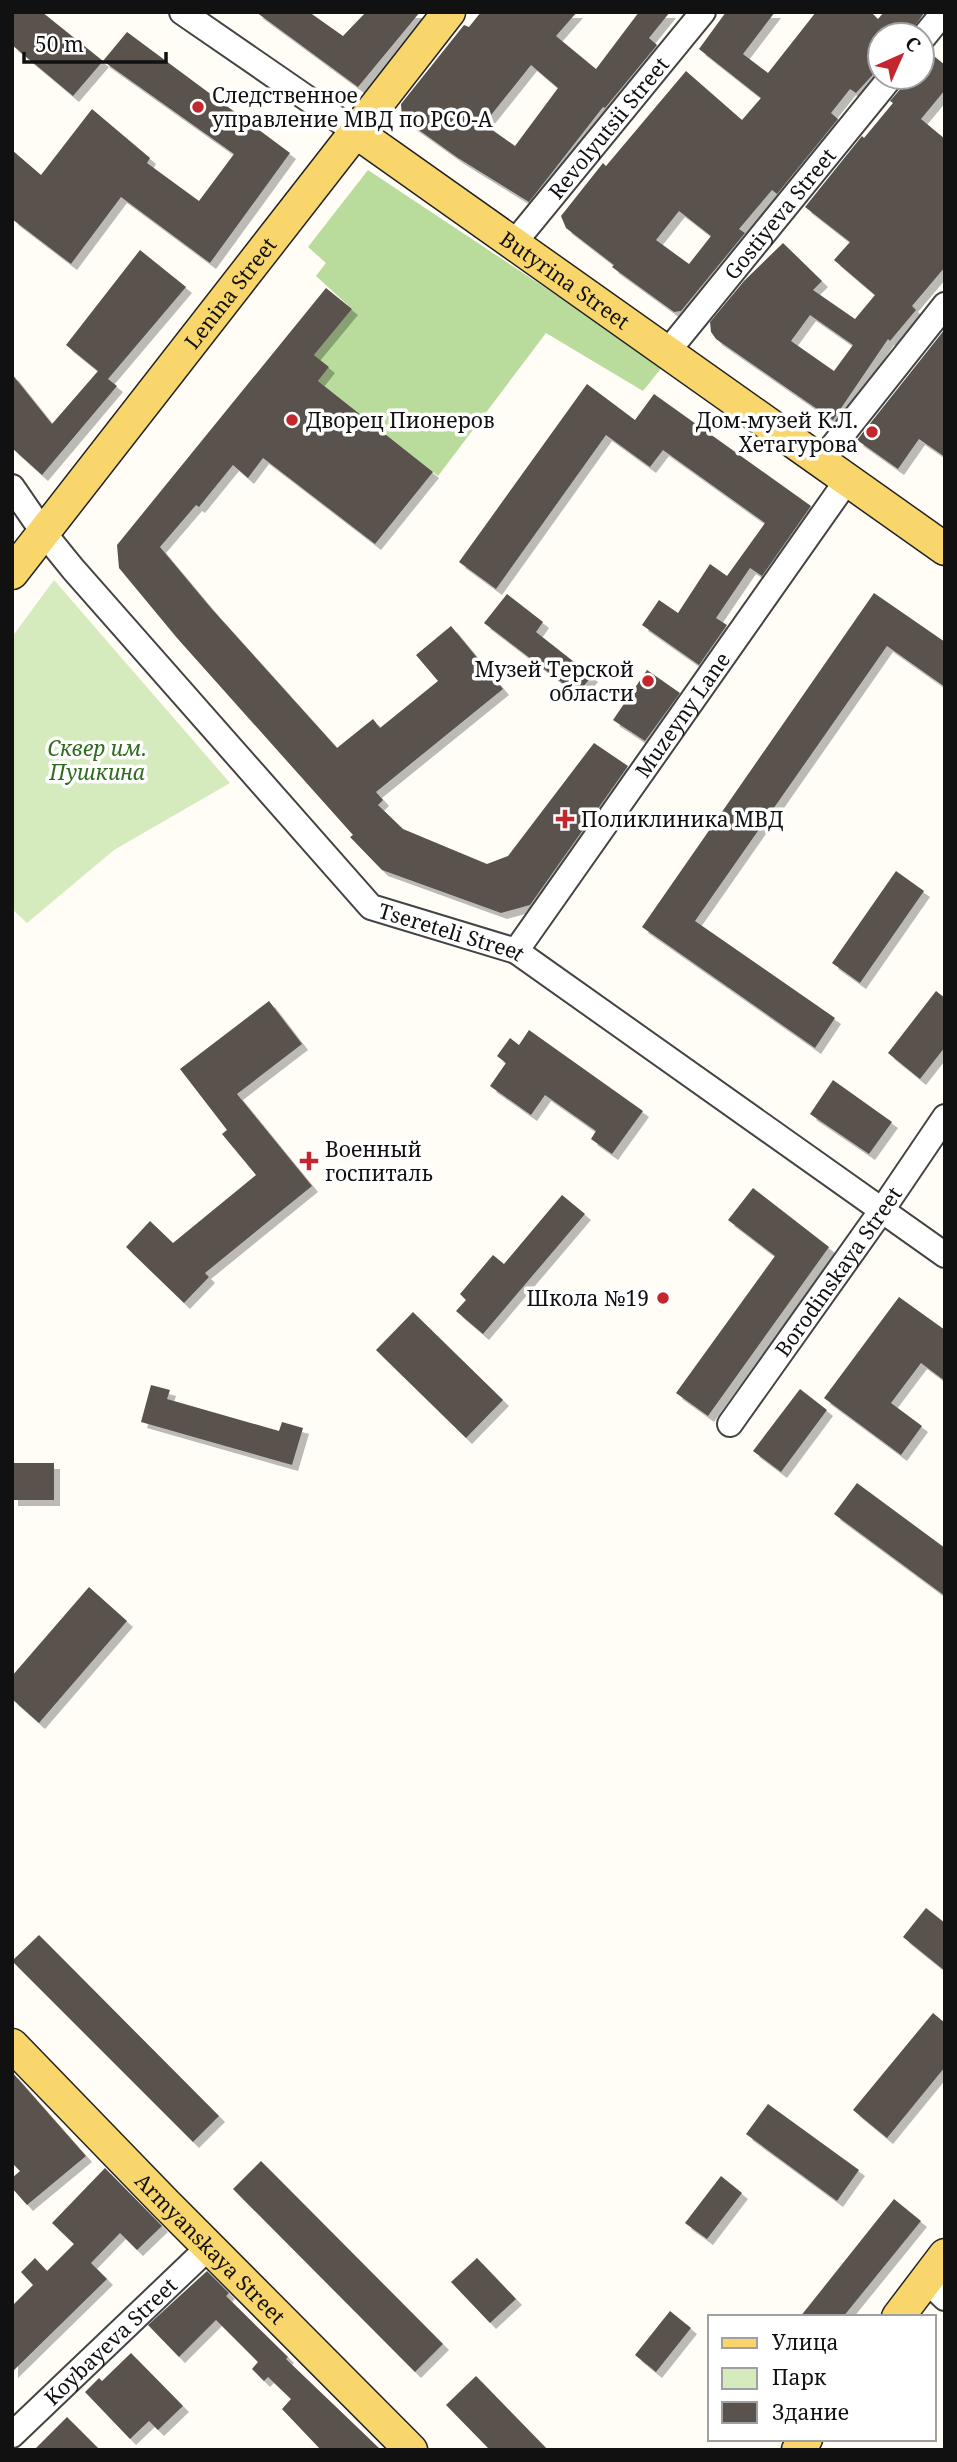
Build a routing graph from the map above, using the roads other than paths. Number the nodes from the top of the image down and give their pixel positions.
1 (182, 12) edge
2 (449, 12) edge
3 (703, 12) edge
4 (880, 91) edge
5 (356, 132) junction
6 (514, 243) junction
7 (945, 304) edge
8 (668, 351) junction
9 (822, 460) junction
10 (848, 479) junction
11 (12, 487) edge
12 (43, 533) junction
13 (945, 549) edge
14 (12, 573) edge
15 (516, 951) junction
16 (945, 1117) edge
17 (882, 1210) junction
18 (945, 1255) edge
19 (730, 1424) dead end
20 (12, 2045) edge
21 (209, 2247) junction
22 (945, 2255) edge
23 (935, 2289) edge
24 (901, 2315) edge
25 (12, 2435) edge
26 (411, 2450) edge

1 - 5 street, Butyrina Street
2 - 5 main road, Lenina Street
3 - 6 street, Revolyutsii Street
4 - 8 street, Gostiyeva Street
5 - 6 main road, Butyrina Street
5 - 12 main road, Lenina Street
6 - 8 main road, Butyrina Street
7 - 9 street
8 - 9 main road, Butyrina Street
9 - 10 main road, Butyrina Street
10 - 13 main road, Butyrina Street
10 - 15 street, Muzeyny Lane
11 - 12 street, Tsereteli Street
12 - 14 main road, Lenina Street
12 - 15 street, Tsereteli Street
15 - 17 street, Tsereteli Street
16 - 17 street, Borodinskaya Street
17 - 18 street, Tsereteli Street
17 - 19 street, Borodinskaya Street
20 - 21 main road, Armyanskaya Street
21 - 25 street, Koybayeva Street
21 - 26 main road, Armyanskaya Street
22 - 23 main road
23 - 24 main road

